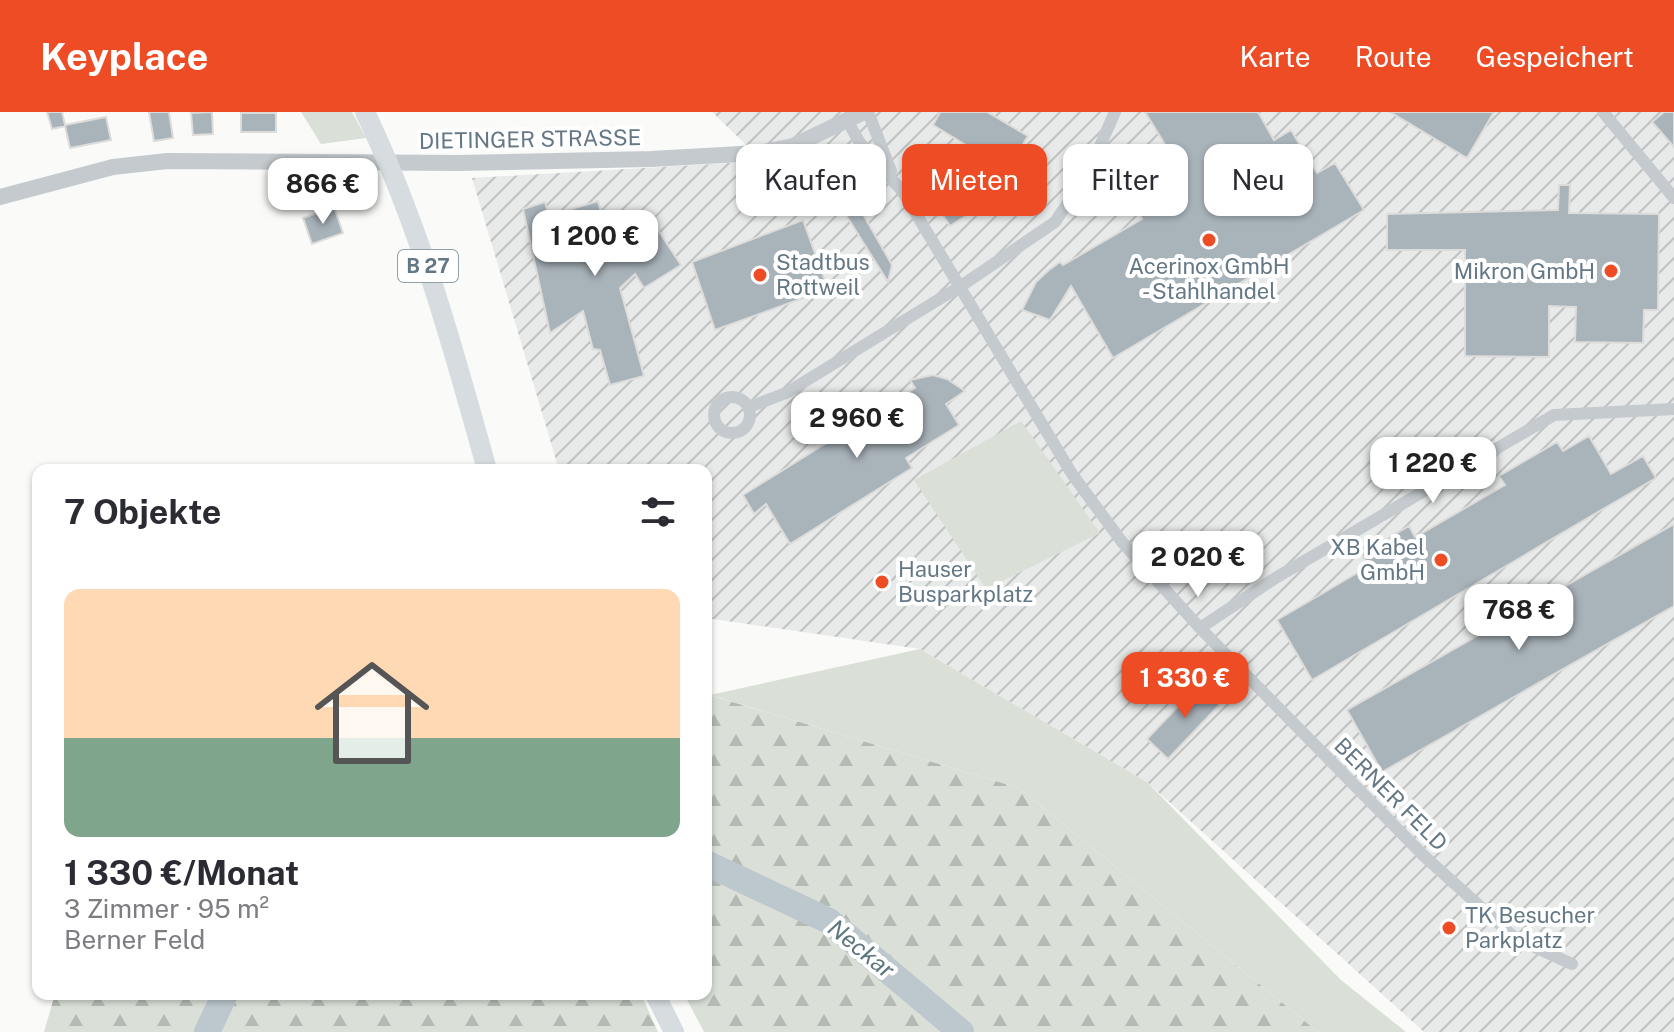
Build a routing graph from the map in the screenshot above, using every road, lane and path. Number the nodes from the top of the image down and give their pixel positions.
1 (365, 112) edge
2 (866, 112) edge
3 (1115, 112) edge
4 (1603, 112) edge
5 (848, 122) junction
6 (894, 178) junction
7 (0, 197) edge
8 (1674, 198) edge
9 (960, 285) junction
10 (749, 407) dead end
11 (1674, 409) edge
12 (485, 464) edge
13 (1200, 628) junction
14 (1572, 964) dead end
15 (658, 1000) edge
16 (674, 1032) edge

1 - 12 main road, B 27
2 - 5 street, DIETINGER STRASSE
2 - 6 street, BERNER FELD
3 - 9 street
4 - 8 street
5 - 6 street, BERNER FELD
5 - 7 street, DIETINGER STRASSE
6 - 9 street, BERNER FELD
9 - 10 street
9 - 13 street, BERNER FELD
11 - 13 street
13 - 14 street, BERNER FELD
15 - 16 main road

